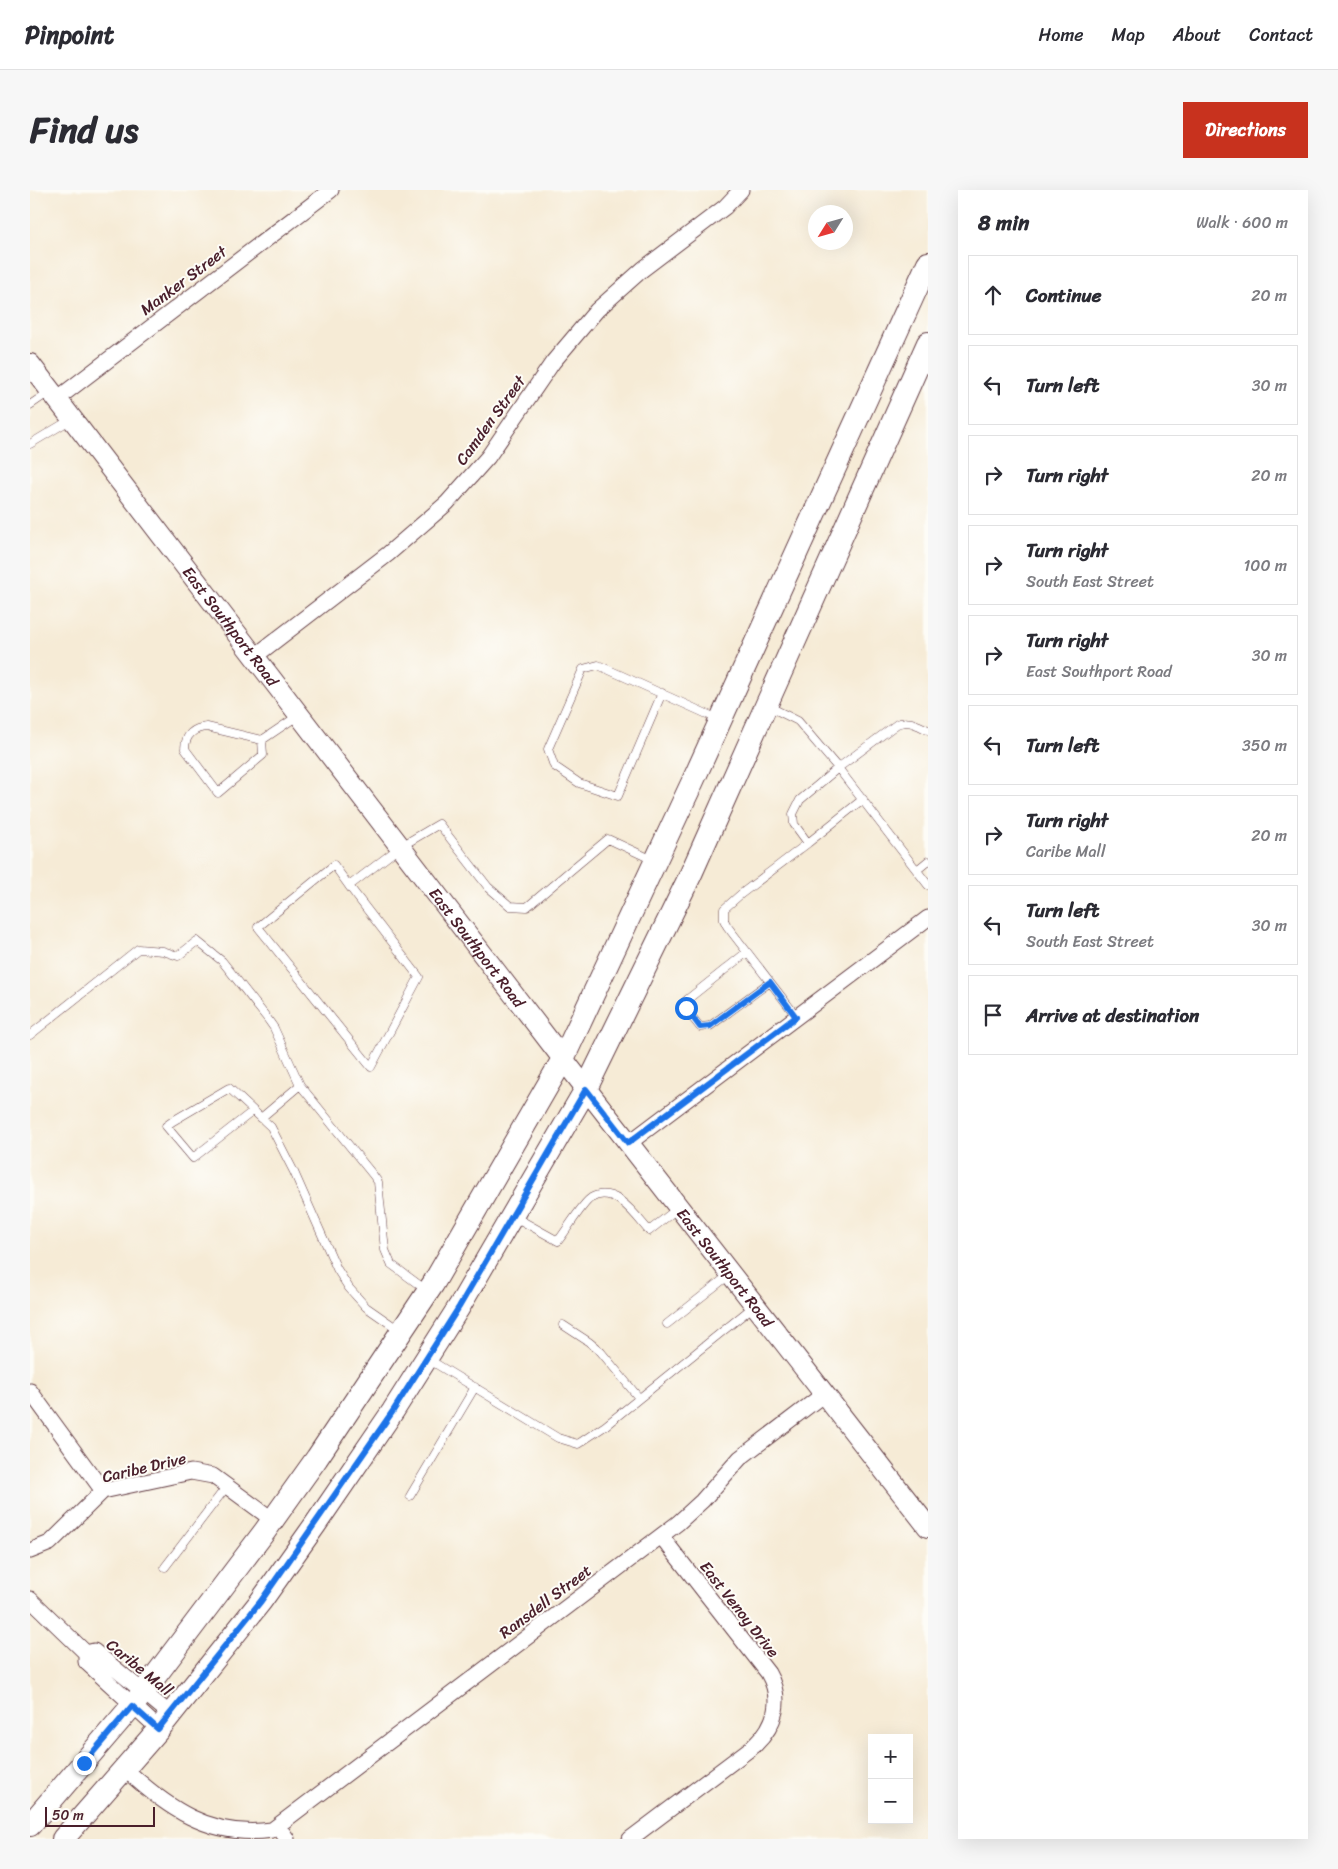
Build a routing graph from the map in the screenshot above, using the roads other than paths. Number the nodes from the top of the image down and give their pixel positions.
1 (331, 190) edge
2 (741, 190) edge
3 (928, 263) edge
4 (928, 343) edge
5 (30, 364) edge
6 (54, 395) junction
7 (30, 405) edge
8 (72, 418) junction
9 (30, 444) edge
10 (254, 657) junction
11 (662, 693) junction
12 (766, 705) junction
13 (299, 715) junction
14 (720, 720) junction
15 (928, 730) edge
16 (262, 740) junction
17 (838, 768) junction
18 (862, 799) junction
19 (808, 843) junction
20 (400, 846) junction
21 (655, 860) junction
22 (928, 861) edge
23 (917, 870) junction
24 (928, 884) edge
25 (349, 886) junction
26 (928, 918) edge
27 (747, 952) junction
28 (770, 982) junction
29 (796, 1017) junction
30 (30, 1034) edge
31 (563, 1059) junction
32 (300, 1085) junction
33 (586, 1089) junction
34 (253, 1111) junction
35 (261, 1118) junction
36 (628, 1143) junction
37 (678, 1208) junction
38 (512, 1216) junction
39 (731, 1274) junction
40 (428, 1292) junction
41 (755, 1305) junction
42 (667, 1324) dead end
43 (563, 1325) dead end
44 (401, 1331) junction
45 (427, 1358) junction
46 (475, 1387) junction
47 (30, 1392) edge
48 (824, 1394) junction
49 (639, 1398) junction
50 (227, 1486) junction
51 (103, 1491) junction
52 (410, 1496) dead end
53 (273, 1520) junction
54 (928, 1527) edge
55 (661, 1536) junction
56 (30, 1551) edge
57 (165, 1567) dead end
58 (30, 1599) edge
59 (137, 1699) junction
60 (164, 1722) junction
61 (124, 1769) junction
62 (30, 1825) edge
63 (278, 1826) junction
64 (63, 1839) edge
65 (287, 1839) edge
66 (630, 1839) edge

1 - 6 street, Manker Street
2 - 10 street, Camden Street
3 - 14 main road
4 - 12 main road
5 - 6 main road, East Southport Road
6 - 7 lane
6 - 8 main road, East Southport Road
8 - 9 lane
8 - 10 main road, East Southport Road
10 - 13 main road, East Southport Road
11 - 11 lane
11 - 14 lane
12 - 17 lane
12 - 33 main road
13 - 16 lane
13 - 20 main road, East Southport Road
14 - 21 main road
15 - 17 lane
16 - 16 lane
17 - 18 lane
17 - 19 lane
18 - 19 lane
18 - 23 lane
19 - 27 lane
20 - 21 lane
20 - 25 lane
20 - 31 main road, East Southport Road
21 - 31 main road
22 - 23 lane
23 - 24 lane
25 - 25 lane
26 - 29 street
27 - 28 lane
27 - 28 lane
28 - 29 lane
29 - 36 street
30 - 32 lane
31 - 33 main road, East Southport Road
31 - 40 main road
32 - 35 lane
32 - 40 lane
33 - 36 main road, East Southport Road
33 - 38 main road
34 - 34 lane
34 - 35 lane
35 - 44 lane
36 - 37 main road, East Southport Road
37 - 38 lane
37 - 39 main road, East Southport Road
38 - 45 main road
39 - 41 main road, East Southport Road
39 - 42 lane
40 - 44 main road
41 - 48 main road, East Southport Road
41 - 49 lane
43 - 49 lane
44 - 53 main road
45 - 46 lane
45 - 60 main road
46 - 49 lane
46 - 52 lane
47 - 51 street
48 - 54 main road, East Southport Road
48 - 55 street, Ransdell Street
50 - 51 street, Caribe Drive
50 - 53 street, Caribe Drive
50 - 57 lane
51 - 56 street, Caribe Drive
53 - 59 main road
55 - 63 street, Ransdell Street
55 - 66 street, East Venoy Drive
58 - 59 street, Caribe Mall
59 - 60 street, Caribe Mall
59 - 62 main road
60 - 61 main road
61 - 63 street, Ransdell Street
61 - 64 main road
63 - 65 street

